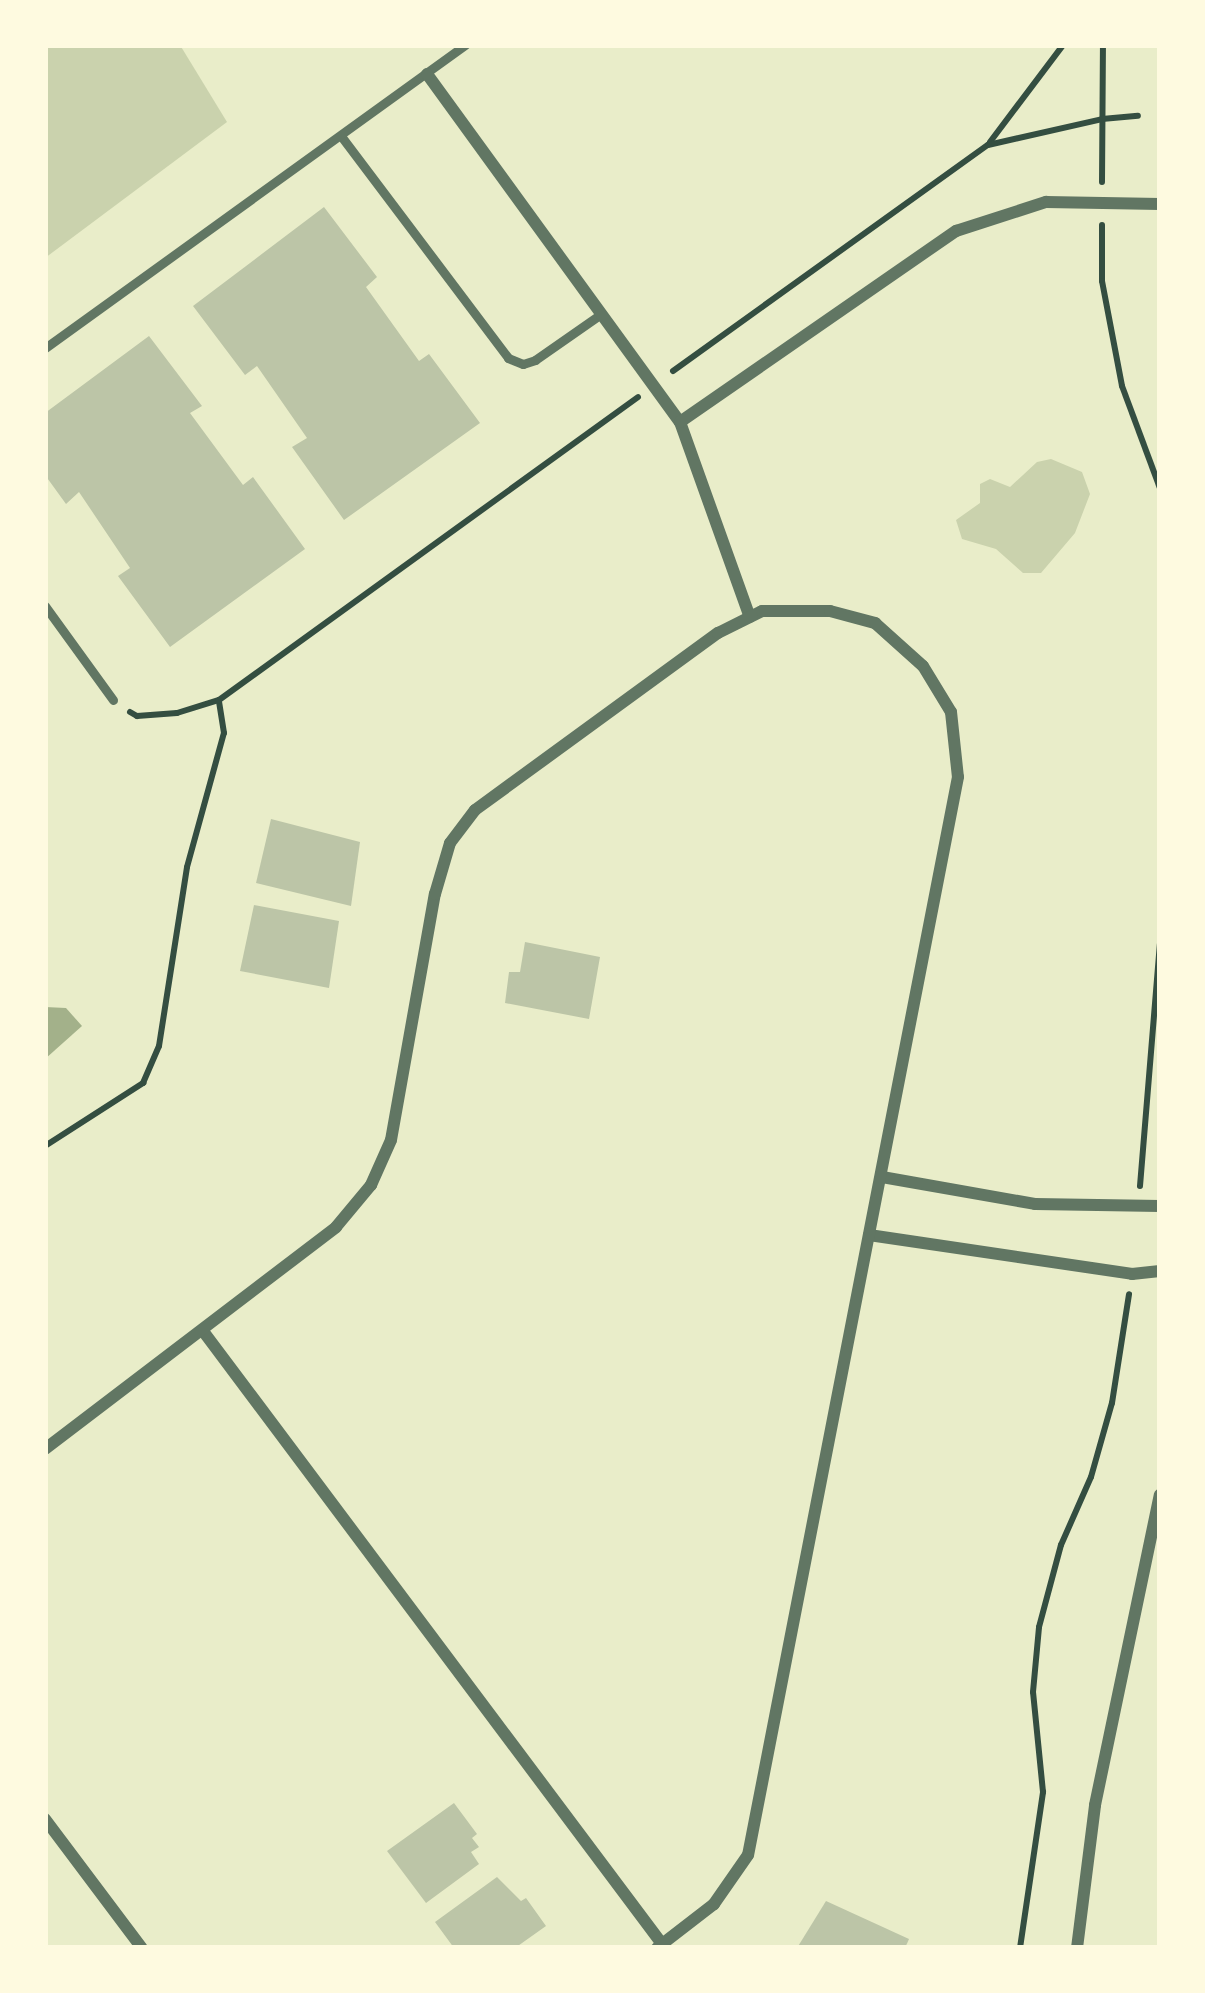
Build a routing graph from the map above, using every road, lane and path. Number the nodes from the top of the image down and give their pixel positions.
1 (465, 45) edge
2 (1064, 45) edge
3 (1102, 45) edge
4 (427, 74) junction
5 (1138, 116) dead end
6 (1102, 118) junction
7 (341, 136) junction
8 (988, 145) junction
9 (1102, 180) dead end
10 (1160, 205) edge
11 (1102, 231) dead end
12 (601, 314) junction
13 (45, 347) edge
14 (666, 376) dead end
15 (625, 406) dead end
16 (680, 422) junction
17 (1160, 488) edge
18 (45, 606) edge
19 (750, 617) junction
20 (113, 700) joint
21 (219, 700) junction
22 (1160, 944) edge
23 (45, 1146) edge
24 (882, 1177) junction
25 (1138, 1204) junction
26 (1160, 1205) edge
27 (869, 1235) junction
28 (1160, 1271) edge
29 (1132, 1274) junction
30 (203, 1331) junction
31 (45, 1449) edge
32 (1160, 1495) edge
33 (45, 1820) edge
34 (659, 1946) edge
35 (142, 1948) edge
36 (1020, 1948) edge
37 (1077, 1948) edge

1 - 4 lane
2 - 8 path
3 - 6 path
4 - 7 lane
4 - 12 street
5 - 6 path
6 - 8 path
6 - 9 path
7 - 12 lane
7 - 13 lane
8 - 14 path
10 - 16 street
11 - 17 path
12 - 16 street
15 - 21 path
16 - 19 street
18 - 20 lane
19 - 24 street
19 - 30 street
20 - 21 path
21 - 23 path
22 - 25 path
24 - 25 street
24 - 27 street
25 - 26 street
27 - 29 street
27 - 34 street
28 - 29 street
29 - 36 path
30 - 31 street
30 - 34 street
32 - 37 street
33 - 35 street

